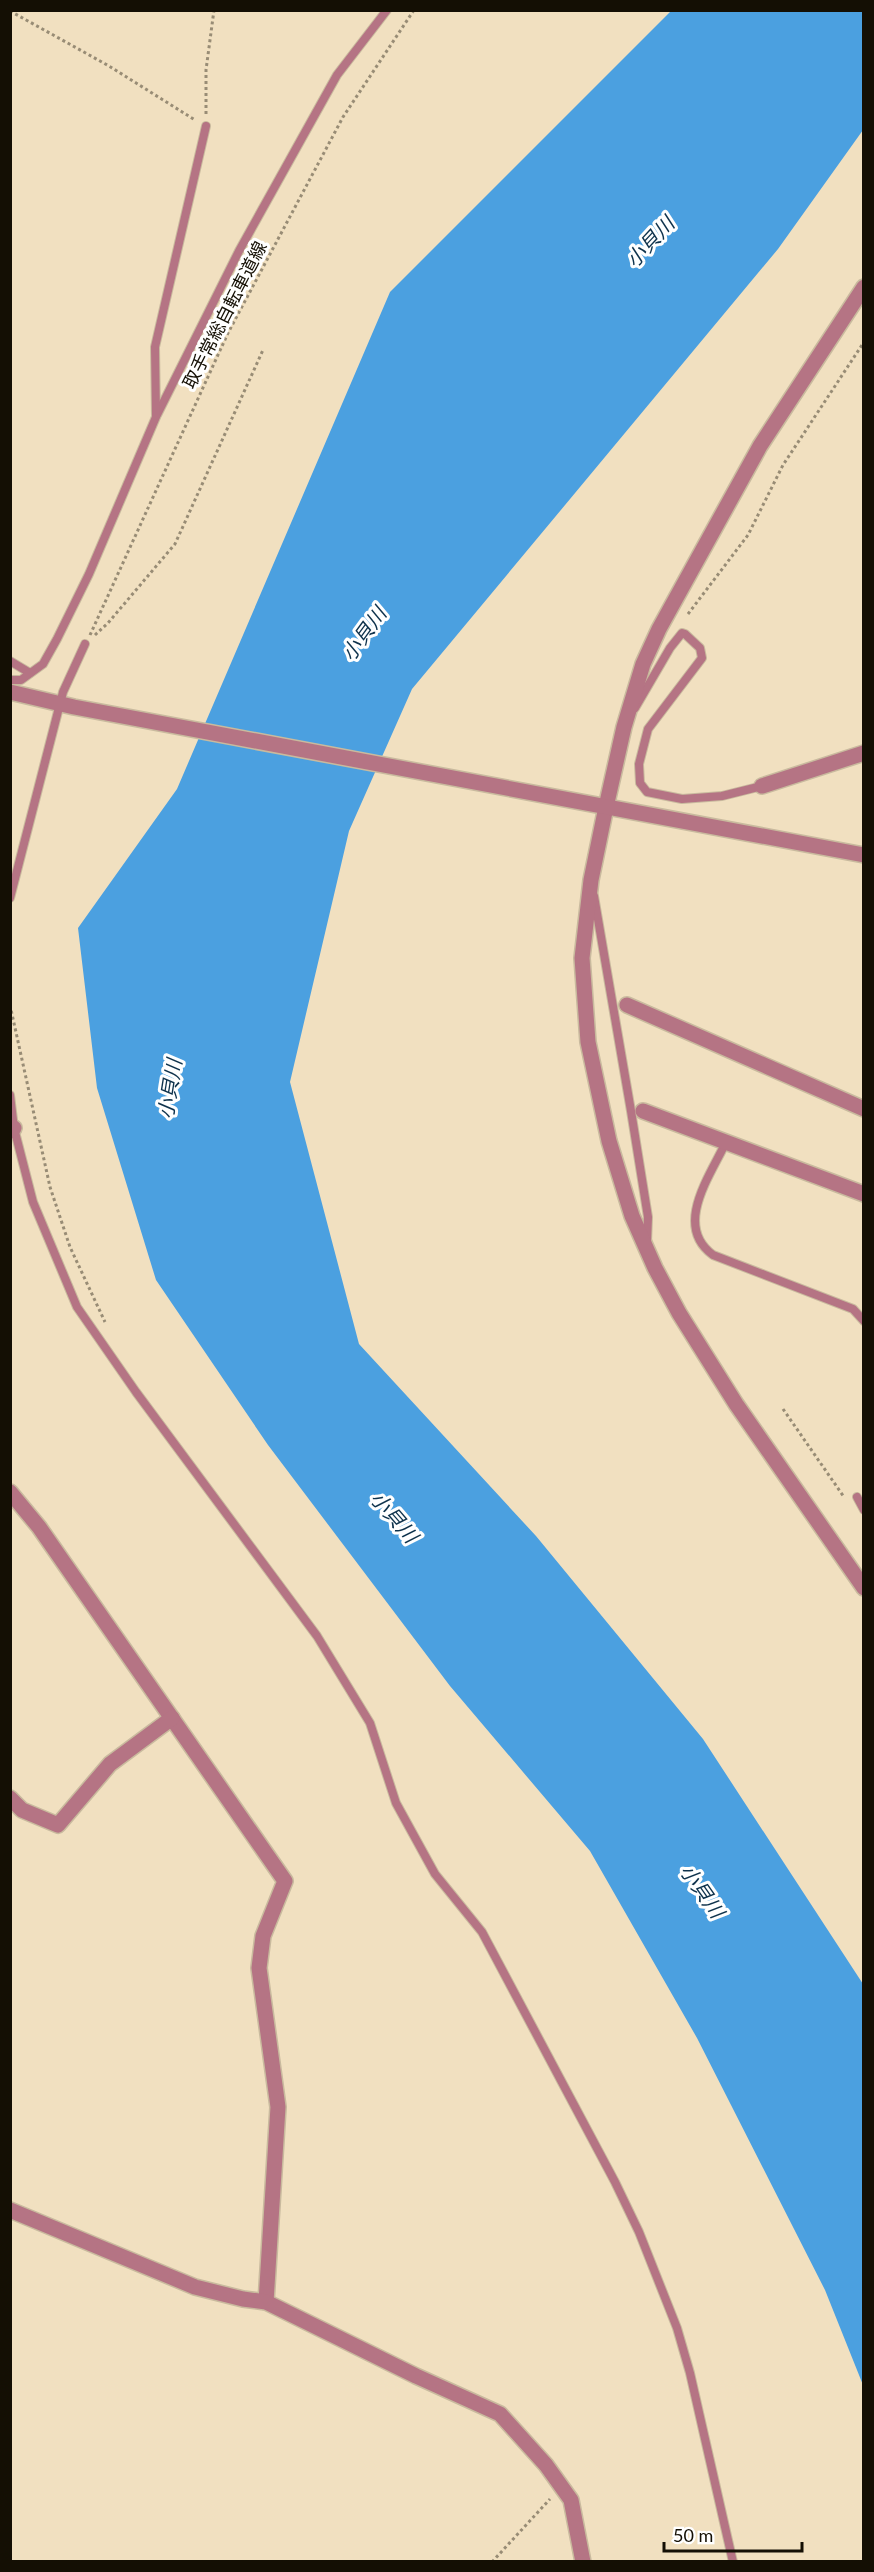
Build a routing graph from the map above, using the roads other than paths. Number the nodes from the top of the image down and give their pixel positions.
1 (387, 10) edge
2 (206, 126) road end
3 (864, 287) edge
4 (156, 417) junction
5 (84, 644) road end
6 (10, 661) edge
7 (30, 673) junction
8 (10, 680) edge
9 (10, 692) edge
10 (67, 705) junction
11 (624, 727) junction
12 (864, 753) edge
13 (762, 786) joint
14 (598, 805) junction
15 (864, 855) edge
16 (591, 880) junction
17 (10, 898) edge
18 (621, 1004) junction
19 (10, 1095) edge
20 (864, 1109) edge
21 (637, 1111) junction
22 (12, 1130) edge
23 (726, 1142) junction
24 (864, 1194) edge
25 (647, 1251) junction
26 (864, 1321) edge
27 (10, 1492) edge
28 (857, 1497) road end
29 (864, 1510) edge
30 (864, 1588) edge
31 (172, 1718) junction
32 (10, 1798) edge
33 (10, 2210) edge
34 (266, 2302) junction
35 (583, 2562) edge
36 (733, 2562) edge

1 - 4 lane
2 - 4 lane
3 - 11 street
4 - 7 lane
5 - 10 lane
6 - 7 lane
7 - 8 lane
9 - 10 street
10 - 14 street
10 - 17 lane
11 - 13 lane
11 - 14 street
12 - 13 street
14 - 15 street
14 - 16 street
16 - 18 lane
16 - 25 street
18 - 20 street
18 - 21 lane
19 - 22 lane
21 - 23 street
21 - 25 lane
22 - 36 lane
23 - 24 street
23 - 26 lane
25 - 30 street
27 - 31 street
28 - 29 lane
31 - 32 street
31 - 34 street
33 - 34 street
34 - 35 street

